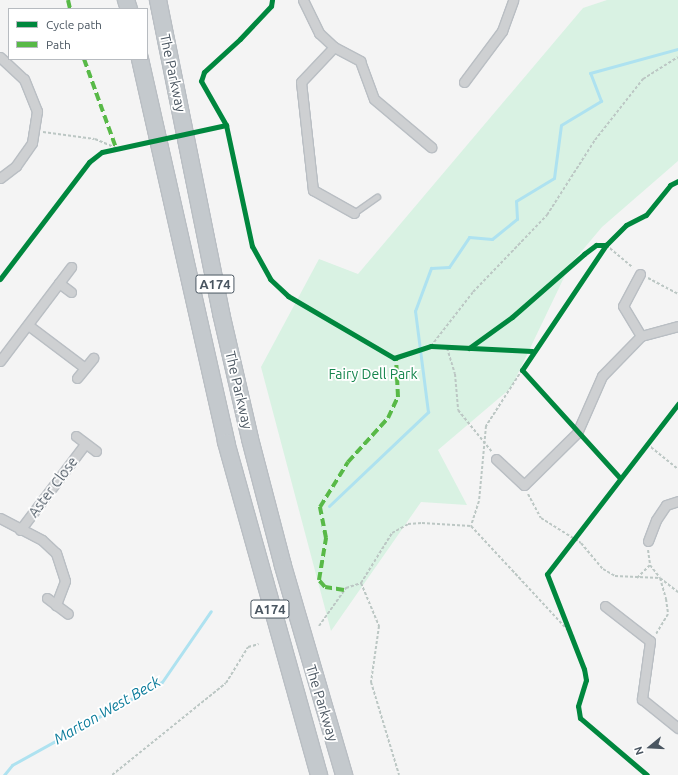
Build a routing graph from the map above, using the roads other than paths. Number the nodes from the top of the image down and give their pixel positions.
1 (158, 0) edge
2 (303, 0) edge
3 (512, 0) edge
4 (334, 48) junction
5 (0, 57) edge
6 (140, 60) edge
7 (464, 82) dead end
8 (431, 147) dead end
9 (0, 178) edge
10 (376, 197) dead end
11 (354, 213) joint
12 (71, 267) dead end
13 (640, 274) dead end
14 (59, 284) junction
15 (71, 292) dead end
16 (28, 325) junction
17 (678, 326) edge
18 (641, 336) junction
19 (93, 358) dead end
20 (0, 361) edge
21 (85, 368) junction
22 (77, 378) dead end
23 (76, 436) dead end
24 (85, 444) junction
25 (96, 451) dead end
26 (496, 459) road end
27 (678, 501) edge
28 (0, 518) edge
29 (20, 530) junction
30 (648, 540) road end
31 (47, 598) dead end
32 (56, 605) junction
33 (605, 606) dead end
34 (68, 614) dead end
35 (678, 728) edge
36 (319, 775) edge
37 (344, 775) edge

1 - 37 highway, The Parkway / A174
2 - 4 street
3 - 7 street
4 - 8 street
4 - 11 street
5 - 9 street
6 - 36 highway, The Parkway / A174
10 - 11 lane
12 - 14 street
13 - 18 street
14 - 15 street
14 - 16 street
16 - 20 street
16 - 21 street
17 - 18 street
18 - 26 street
19 - 21 street
21 - 22 street
23 - 24 street, Aster Close
24 - 25 street, Aster Close
24 - 29 street, Aster Close
27 - 30 street
28 - 29 street
29 - 32 street
31 - 32 street
32 - 34 street
33 - 35 street

